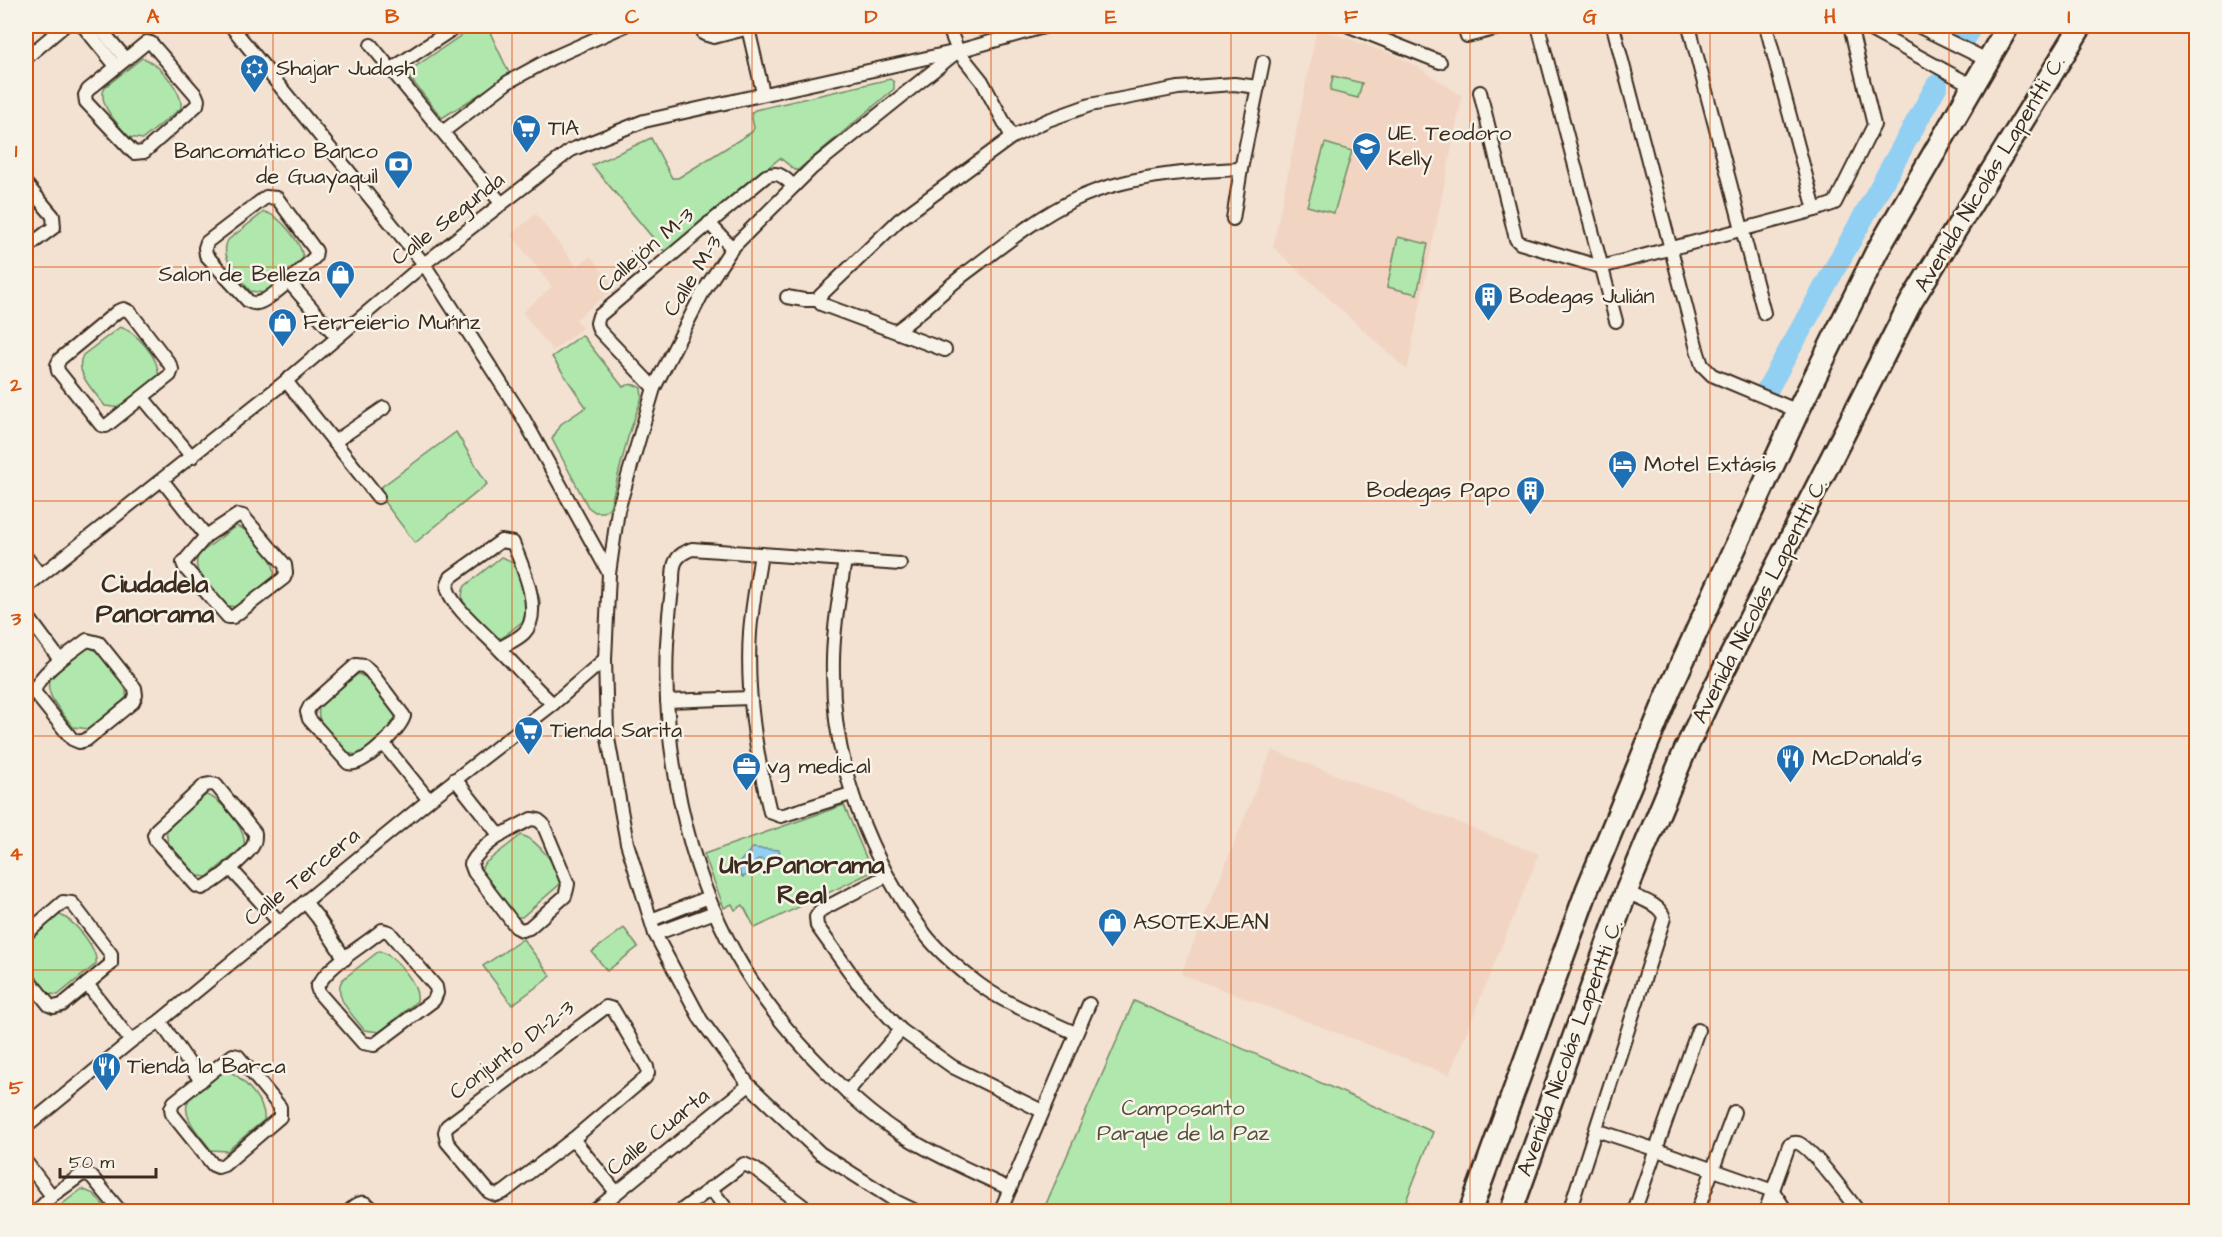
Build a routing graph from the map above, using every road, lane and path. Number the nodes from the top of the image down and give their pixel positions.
1 (64, 26) edge
2 (83, 26) edge
3 (98, 26) edge
4 (231, 26) edge
5 (457, 26) edge
6 (624, 26) edge
7 (702, 26) edge
8 (948, 26) edge
9 (1047, 26) edge
10 (1349, 26) edge
11 (1464, 26) edge
12 (1507, 26) edge
13 (1538, 26) edge
14 (1613, 26) edge
15 (1689, 26) edge
16 (1766, 26) edge
17 (1850, 26) edge
18 (1863, 26) edge
19 (1918, 26) edge
20 (2008, 26) edge
21 (2081, 26) edge
22 (2096, 26) edge
23 (752, 27) edge
24 (371, 45) dead end
25 (958, 51) junction
26 (26, 58) edge
27 (1987, 60) junction
28 (121, 62) junction
29 (1263, 62) dead end
30 (1440, 62) dead end
31 (392, 69) junction
32 (1974, 86) junction
33 (1258, 87) junction
34 (1480, 92) dead end
35 (763, 93) junction
36 (444, 131) junction
37 (1012, 137) junction
38 (1241, 169) junction
39 (26, 184) edge
40 (794, 186) junction
41 (501, 203) junction
42 (1969, 206) junction
43 (1815, 210) junction
44 (1233, 219) dead end
45 (709, 224) junction
46 (1742, 230) junction
47 (26, 248) edge
48 (732, 248) junction
49 (1671, 248) junction
50 (424, 264) junction
51 (1601, 267) junction
52 (288, 281) junction
53 (787, 297) dead end
54 (819, 300) junction
55 (1764, 313) dead end
56 (1616, 321) dead end
57 (896, 331) junction
58 (337, 336) junction
59 (945, 350) dead end
60 (286, 381) junction
61 (654, 388) junction
62 (143, 398) junction
63 (384, 408) dead end
64 (1798, 411) junction
65 (334, 442) junction
66 (192, 457) junction
67 (162, 480) junction
68 (378, 497) dead end
69 (206, 536) junction
70 (761, 554) junction
71 (26, 557) edge
72 (845, 560) junction
73 (900, 564) dead end
74 (609, 574) junction
75 (40, 575) junction
76 (26, 587) edge
77 (26, 614) edge
78 (500, 648) junction
79 (60, 660) junction
80 (605, 660) junction
81 (750, 698) junction
82 (667, 701) junction
83 (553, 704) junction
84 (383, 743) junction
85 (455, 778) junction
86 (851, 794) junction
87 (429, 800) junction
88 (500, 836) junction
89 (230, 868) junction
90 (886, 876) junction
91 (1626, 892) junction
92 (709, 897) junction
93 (305, 902) junction
94 (715, 912) junction
95 (651, 920) junction
96 (279, 922) junction
97 (26, 934) edge
98 (656, 934) junction
99 (345, 958) junction
100 (26, 976) edge
101 (87, 984) junction
102 (1089, 1004) dead end
103 (160, 1022) junction
104 (902, 1030) junction
105 (1698, 1030) dead end
106 (1076, 1033) junction
107 (131, 1041) junction
108 (201, 1081) junction
109 (749, 1084) junction
110 (847, 1092) junction
111 (1042, 1111) junction
112 (1734, 1112) dead end
113 (26, 1128) edge
114 (1596, 1130) junction
115 (573, 1139) junction
116 (1657, 1150) junction
117 (26, 1162) edge
118 (1711, 1170) junction
119 (710, 1188) junction
120 (1010, 1189) junction
121 (1773, 1191) junction
122 (616, 1192) junction
123 (52, 1196) junction
124 (894, 1207) edge
125 (913, 1211) edge
126 (36, 1212) edge
127 (121, 1212) edge
128 (348, 1212) edge
129 (375, 1212) edge
130 (594, 1212) edge
131 (679, 1212) edge
132 (729, 1212) edge
133 (811, 1212) edge
134 (1000, 1212) edge
135 (1470, 1212) edge
136 (1511, 1212) edge
137 (1569, 1212) edge
138 (1634, 1212) edge
139 (1697, 1212) edge
140 (1765, 1212) edge
141 (1787, 1212) edge
142 (1859, 1212) edge

1 - 26 street
2 - 28 street
3 - 28 street
4 - 50 street
5 - 31 street
6 - 36 street
7 - 23 street
8 - 25 street
9 - 25 street, Calle Segunda
10 - 30 street
11 - 12 street
13 - 51 street
14 - 49 street
15 - 46 street
16 - 43 street
17 - 43 street
18 - 32 street
19 - 27 street
20 - 27 highway, Avenida Nicolás Lapentti C.
21 - 42 highway, Avenida Nicolás Lapentti C.
22 - 42 highway
23 - 35 street
24 - 31 street
25 - 35 street, Calle Segunda
25 - 37 street
25 - 40 street, Calle M-3
27 - 32 highway, Avenida Nicolás Lapentti C.
28 - 28 street
29 - 33 street
31 - 36 street
32 - 64 highway, Avenida Nicolás Lapentti C.
33 - 37 street
33 - 38 street
34 - 51 street
35 - 41 street, Calle Segunda
36 - 41 street
37 - 54 street
38 - 44 street
38 - 57 street
39 - 47 street
40 - 45 street, Callejón M-3
40 - 48 street, Calle M-3
41 - 50 street, Calle Segunda
42 - 91 highway, Avenida Nicolás Lapentti C.
43 - 46 street
45 - 48 street
45 - 61 street, Callejón M-3
46 - 49 street
46 - 55 street
48 - 61 street, Calle M-3
49 - 51 street
49 - 64 street
50 - 58 street, Calle Segunda
50 - 74 street
51 - 56 street
52 - 52 street
52 - 58 street
53 - 54 street
54 - 57 street
57 - 59 street
58 - 60 street, Calle Segunda
60 - 65 street
60 - 66 street, Calle Segunda
61 - 74 street, Calle M-3
62 - 62 street
62 - 66 street
63 - 65 street
64 - 135 highway, Avenida Nicolás Lapentti C.
65 - 68 street
66 - 67 street, Calle Segunda
67 - 69 street
67 - 75 street, Calle Segunda
69 - 69 street
70 - 72 street
70 - 81 street
70 - 82 street
71 - 75 street
72 - 73 street
72 - 86 street
74 - 80 street, Calle M-3
75 - 76 street, Calle Segunda
77 - 79 street
78 - 78 street
78 - 83 street
79 - 79 street
80 - 83 street, Calle Tercera
80 - 95 street, Calle M-3
81 - 82 street
81 - 86 street
82 - 92 street
83 - 85 street, Calle Tercera
84 - 84 street
84 - 87 street
85 - 87 street, Calle Tercera
85 - 88 street
86 - 90 street
87 - 93 street, Calle Tercera
88 - 88 street
89 - 89 street
89 - 96 street
90 - 104 street
90 - 106 street
91 - 114 street
91 - 136 highway, Avenida Nicolás Lapentti C.
92 - 94 street
92 - 95 street
93 - 96 street, Calle Tercera
93 - 99 street
94 - 98 street
94 - 110 street
95 - 98 street, Calle M-3
96 - 103 street, Calle Tercera
97 - 101 street
98 - 109 street, Calle M-3
99 - 99 street
100 - 101 street
101 - 107 street
102 - 106 street
103 - 107 street, Calle Tercera
103 - 108 street
104 - 110 street
104 - 111 street
105 - 116 street
106 - 111 street
107 - 113 street, Calle Tercera
108 - 108 street
109 - 122 street, Calle Cuarta
109 - 124 street, Calle M-3
110 - 120 street
111 - 120 street
112 - 118 street
114 - 116 street
114 - 137 street
115 - 115 street, Conjunto D1-2-3
115 - 122 street
116 - 118 street
116 - 138 street
117 - 123 street
118 - 121 street
118 - 139 street
119 - 131 street
119 - 132 street
119 - 133 street
120 - 134 street
121 - 140 street
121 - 141 street
121 - 142 street
122 - 130 street, Calle Cuarta
123 - 126 street
123 - 127 street
124 - 125 street, Calle M-3
128 - 129 street

